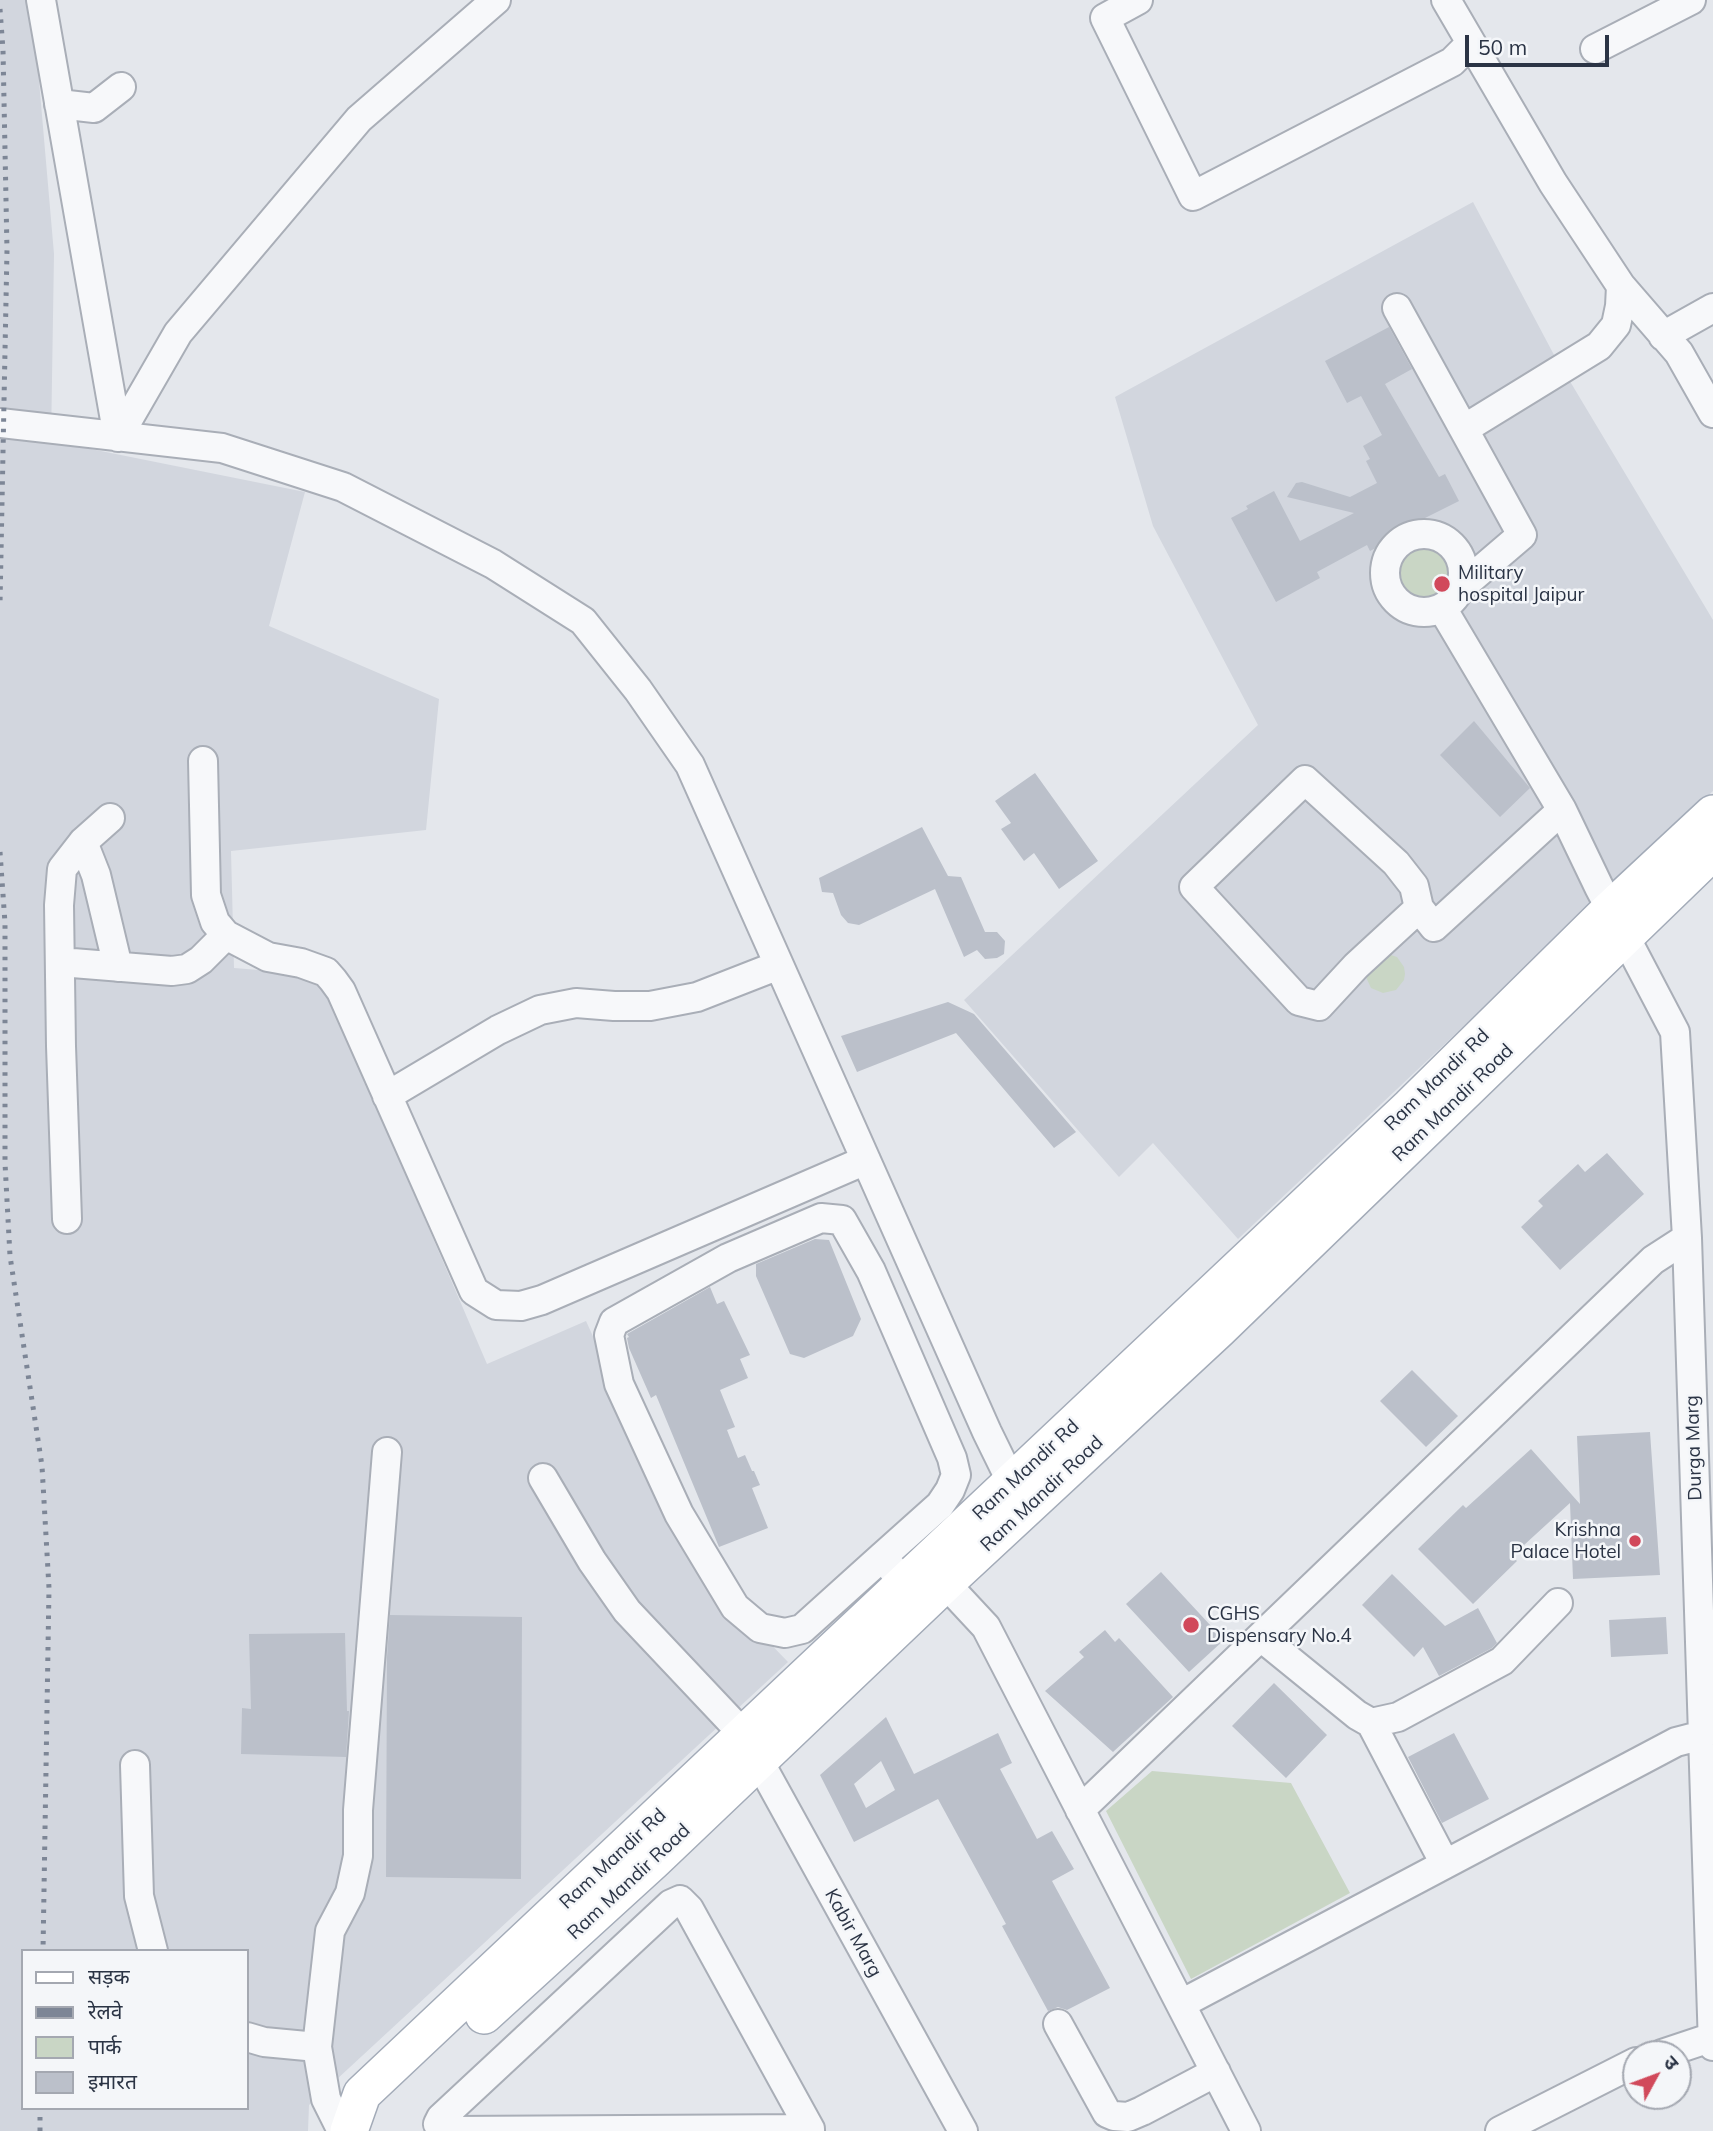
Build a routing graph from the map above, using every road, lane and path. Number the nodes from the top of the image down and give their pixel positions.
1 (41, 0) edge
2 (496, 0) edge
3 (1138, 0) edge
4 (1446, 0) edge
5 (1691, 0) edge
6 (1471, 43) junction
7 (1595, 49) dead end
8 (121, 87) dead end
9 (59, 104) junction
10 (1620, 286) junction
11 (1397, 308) dead end
12 (1713, 308) edge
13 (1663, 336) junction
14 (108, 382) junction
15 (136, 406) junction
16 (1713, 413) edge
17 (0, 423) edge
18 (1464, 429) junction
19 (118, 438) junction
20 (202, 761) dead end
21 (1562, 810) junction
22 (1713, 814) edge
23 (110, 818) dead end
24 (83, 842) junction
25 (1713, 851) edge
26 (1419, 908) junction
27 (1618, 922) junction
28 (226, 935) junction
29 (60, 962) junction
30 (779, 965) junction
31 (118, 967) junction
32 (387, 1096) junction
33 (866, 1160) junction
34 (67, 1219) dead end
35 (1687, 1238) junction
36 (387, 1452) dead end
37 (543, 1478) dead end
38 (1021, 1495) junction
39 (894, 1571) junction
40 (945, 1583) junction
41 (1558, 1603) dead end
42 (1261, 1637) junction
43 (1371, 1723) junction
44 (1703, 1735) junction
45 (752, 1749) junction
46 (135, 1765) dead end
47 (1080, 1810) junction
48 (1445, 1864) junction
49 (608, 1883) junction
50 (647, 1926) junction
51 (152, 1949) edge
52 (1181, 2004) junction
53 (1058, 2024) dead end
54 (248, 2037) edge
55 (1713, 2037) edge
56 (1692, 2044) edge
57 (1713, 2046) edge
58 (317, 2047) junction
59 (1622, 2070) edge
60 (1216, 2073) junction
61 (810, 2130) edge
62 (342, 2131) edge
63 (349, 2131) edge
64 (369, 2131) edge
65 (962, 2131) edge
66 (1247, 2131) edge
67 (1500, 2131) edge

1 - 9 street
2 - 15 street
3 - 6 street
4 - 6 street
5 - 7 street
6 - 10 street
8 - 9 street
9 - 14 street
10 - 13 street
10 - 18 street
11 - 18 street
12 - 13 street
13 - 16 street
14 - 15 street
14 - 19 street
15 - 19 street
17 - 19 street
18 - 21 street, Durga Marg
19 - 30 street
20 - 28 street
21 - 26 street
21 - 27 street, Durga Marg
22 - 27 main road, Ram Mandir Rd
23 - 24 street
24 - 29 street
24 - 31 street
25 - 27 main road
26 - 26 street
27 - 35 street, Durga Marg
27 - 38 main road, Ram Mandir Rd
28 - 31 street
28 - 32 street
29 - 31 street
29 - 34 street
30 - 32 street
30 - 33 street
32 - 33 street
33 - 38 street
35 - 42 street
35 - 44 street, Durga Marg
36 - 58 street
37 - 45 street, Kabir Marg
38 - 39 main road, Ram Mandir Rd
38 - 40 main road, Ram Mandir Road
39 - 39 street
39 - 45 main road, Ram Mandir Rd
40 - 45 main road, Ram Mandir Road
40 - 47 street
41 - 43 street
42 - 43 street
42 - 47 street
43 - 48 street
44 - 48 street
44 - 55 street, Durga Marg
45 - 49 main road, Ram Mandir Rd
45 - 65 street, Kabir Marg
46 - 51 street
47 - 52 street
48 - 52 street
49 - 50 street
49 - 63 main road, Ram Mandir Rd
49 - 64 main road, Ram Mandir Road
50 - 61 street
50 - 61 street
52 - 60 street
53 - 60 street
54 - 58 street
55 - 56 street
55 - 57 street, Durga Marg
58 - 62 street
59 - 67 street
60 - 66 street

